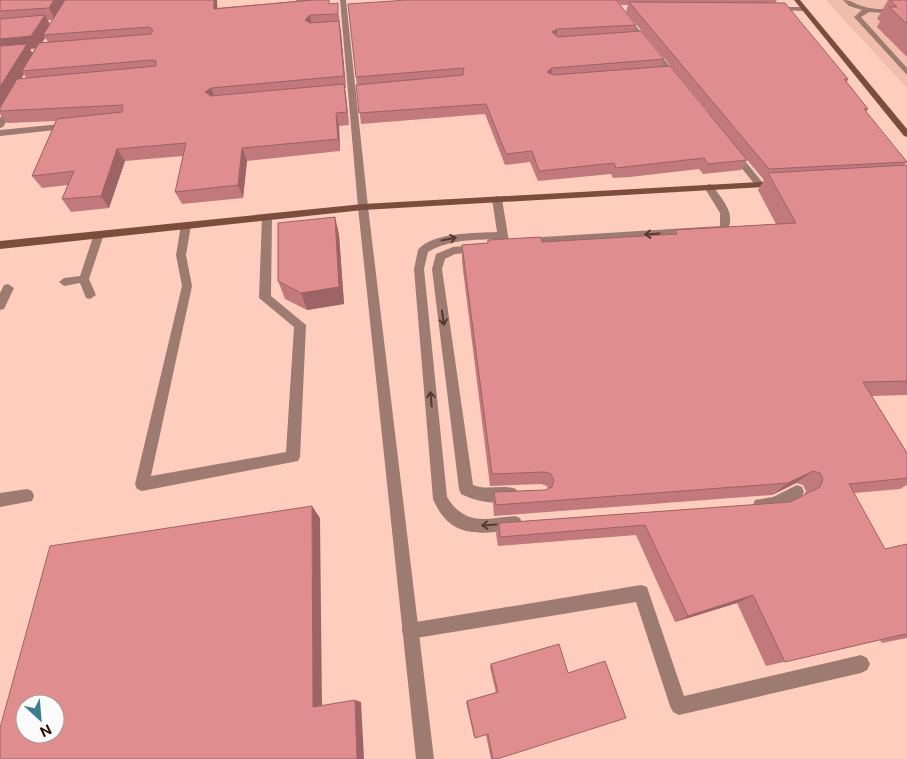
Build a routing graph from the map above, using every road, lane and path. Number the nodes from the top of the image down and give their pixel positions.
1 (611, 0) edge
2 (796, 0) edge
3 (846, 0) edge
4 (340, 4) edge
5 (907, 8) edge
6 (617, 9) junction
7 (627, 9) edge
8 (764, 9) edge
9 (804, 9) junction
10 (868, 9) junction
11 (642, 37) junction
12 (633, 38) edge
13 (670, 72) junction
14 (660, 73) edge
15 (907, 73) edge
16 (682, 87) edge
17 (18, 95) edge
18 (0, 125) edge
19 (77, 126) edge
20 (0, 133) edge
21 (907, 134) edge
22 (730, 148) edge
23 (789, 184) edge
24 (760, 185) junction
25 (709, 187) junction
26 (497, 198) junction
27 (363, 207) junction
28 (267, 217) junction
29 (186, 225) junction
30 (99, 234) junction
31 (504, 239) junction
32 (0, 245) edge
33 (84, 279) junction
34 (64, 282) dead end
35 (8, 288) dead end
36 (90, 295) dead end
37 (0, 306) edge
38 (797, 492) edge
39 (523, 493) edge
40 (28, 496) dead end
41 (0, 500) edge
42 (746, 506) edge
43 (528, 522) edge
44 (410, 631) junction
45 (860, 664) edge
46 (425, 759) edge

1 - 6 street
2 - 9 street
3 - 10 street
4 - 27 street
5 - 10 street
6 - 7 street
6 - 11 street
8 - 9 street
9 - 21 street
10 - 15 street
11 - 12 street
11 - 13 street
13 - 14 street
13 - 16 street
17 - 18 street
19 - 20 street
22 - 24 street
23 - 24 street
24 - 25 street
25 - 26 street
25 -> 31 street
26 - 27 street
26 - 31 street
27 - 28 street
27 - 44 street
28 - 29 street
28 - 29 street
29 - 30 street
30 - 32 street
30 - 33 street
31 -> 39 street
43 -> 31 street
33 - 34 street
33 - 36 street
35 - 37 street
38 - 42 street
40 - 41 street
44 - 45 street
44 - 46 street

